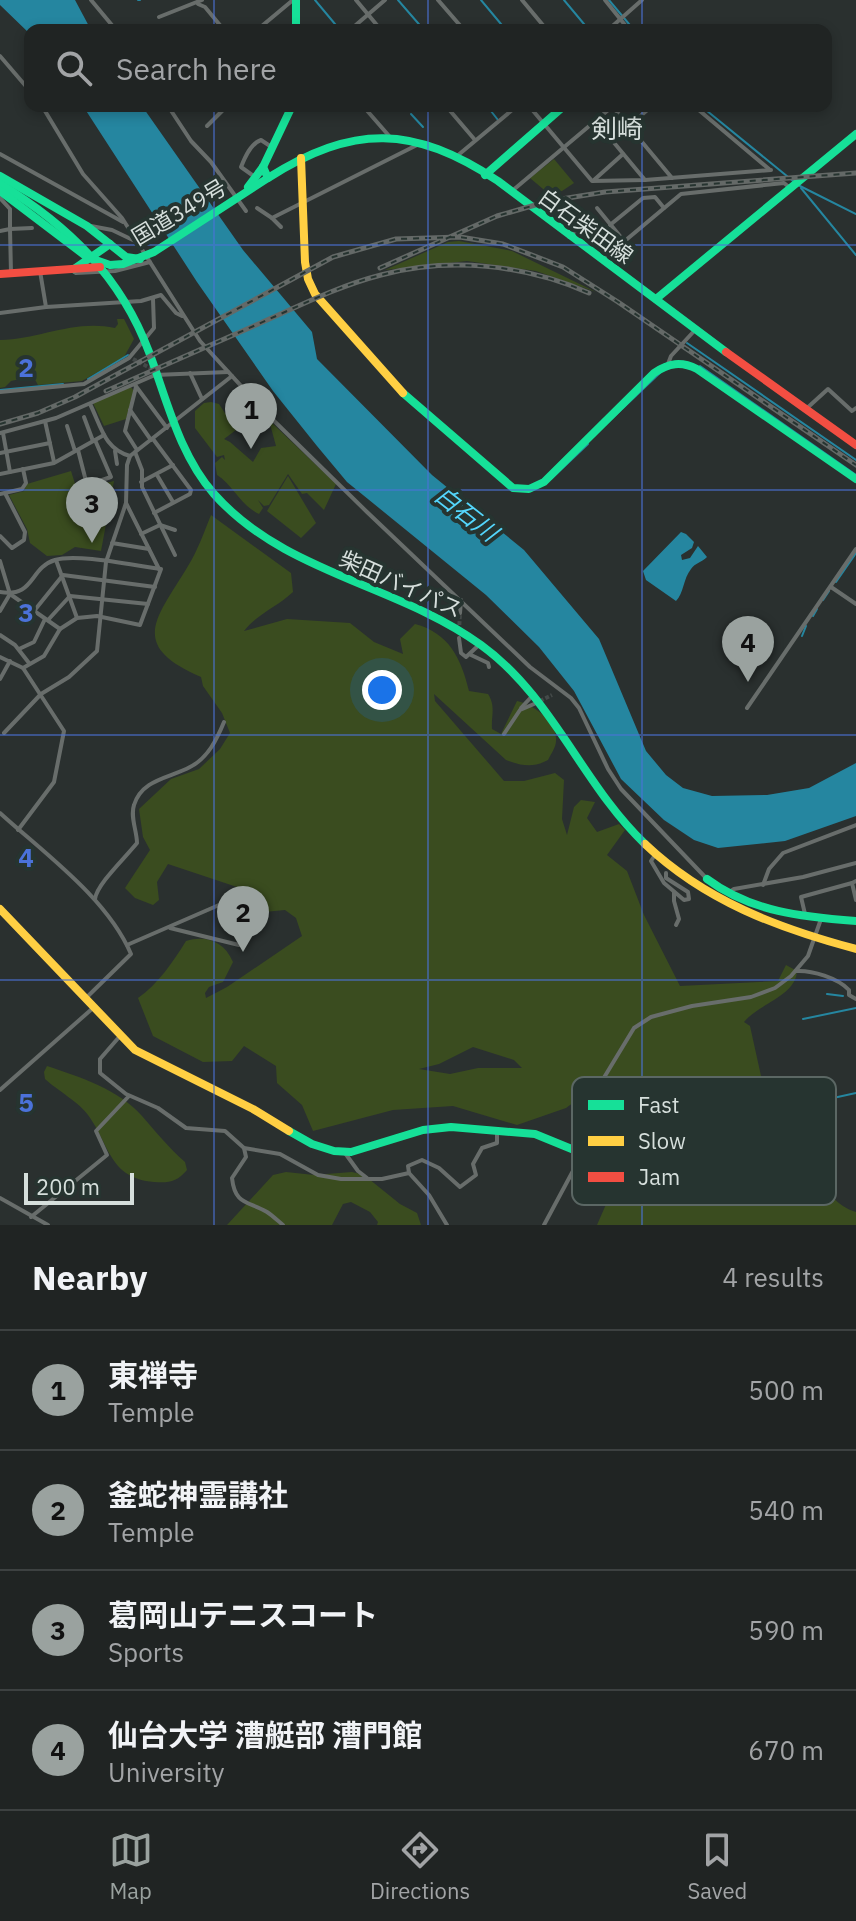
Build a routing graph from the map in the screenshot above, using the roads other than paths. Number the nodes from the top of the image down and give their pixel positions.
1 (91, 0) edge
2 (294, 0) edge
3 (356, 0) edge
4 (385, 0) edge
5 (438, 0) edge
6 (522, 0) edge
7 (605, 0) edge
8 (642, 0) edge
9 (199, 2) edge
10 (368, 14) junction
11 (159, 17) dead end
12 (622, 18) junction
13 (111, 24) edge
14 (219, 24) edge
15 (264, 24) edge
16 (296, 24) edge
17 (357, 24) edge
18 (376, 24) edge
19 (459, 24) edge
20 (542, 24) edge
21 (615, 24) edge
22 (626, 24) edge
23 (0, 56) edge
24 (24, 84) edge
25 (46, 112) edge
26 (172, 112) edge
27 (221, 112) edge
28 (288, 112) edge
29 (368, 112) edge
30 (451, 112) edge
31 (510, 112) edge
32 (534, 112) edge
33 (557, 112) edge
34 (606, 112) edge
35 (617, 112) edge
36 (645, 112) edge
37 (701, 112) edge
38 (596, 121) junction
39 (544, 124) junction
40 (207, 126) dead end
41 (629, 126) junction
42 (856, 134) edge
43 (390, 137) junction
44 (475, 140) junction
45 (746, 141) dead end
46 (423, 142) junction
47 (741, 146) junction
48 (563, 147) junction
49 (271, 148) junction
50 (0, 154) edge
51 (623, 154) junction
52 (457, 156) junction
53 (301, 157) junction
54 (263, 167) junction
55 (485, 175) junction
56 (257, 178) junction
57 (268, 178) junction
58 (673, 178) junction
59 (0, 180) edge
60 (645, 180) junction
61 (592, 181) junction
62 (793, 185) junction
63 (0, 191) edge
64 (510, 192) junction
65 (0, 198) edge
66 (235, 200) junction
67 (303, 201) junction
68 (257, 208) dead end
69 (597, 208) dead end
70 (664, 208) junction
71 (246, 211) dead end
72 (272, 218) junction
73 (589, 220) dead end
74 (125, 223) junction
75 (610, 225) junction
76 (87, 226) junction
77 (281, 227) dead end
78 (32, 228) dead end
79 (10, 229) junction
80 (0, 231) edge
81 (569, 237) junction
82 (624, 241) junction
83 (137, 243) junction
84 (110, 244) junction
85 (74, 250) junction
86 (148, 257) junction
87 (89, 259) junction
88 (602, 260) junction
89 (116, 266) junction
90 (72, 269) junction
91 (40, 271) junction
92 (11, 273) junction
93 (0, 274) edge
94 (153, 299) junction
95 (656, 299) junction
96 (46, 307) junction
97 (0, 313) edge
98 (182, 316) junction
99 (696, 329) junction
100 (668, 364) junction
101 (190, 373) junction
102 (230, 374) junction
103 (135, 385) junction
104 (0, 392) edge
105 (202, 399) junction
106 (89, 404) junction
107 (856, 408) edge
108 (806, 409) junction
109 (130, 410) junction
110 (84, 417) dead end
111 (45, 421) junction
112 (67, 426) dead end
113 (167, 428) junction
114 (1, 433) edge
115 (104, 435) junction
116 (152, 439) junction
117 (94, 441) junction
118 (50, 443) junction
119 (856, 445) edge
120 (7, 451) junction
121 (76, 451) junction
122 (115, 451) junction
123 (134, 452) junction
124 (0, 453) edge
125 (54, 463) junction
126 (117, 464) dead end
127 (173, 465) junction
128 (23, 469) junction
129 (10, 472) junction
130 (0, 474) edge
131 (157, 475) junction
132 (856, 479) edge
133 (141, 482) junction
134 (2, 494) edge
135 (173, 502) junction
136 (126, 503) junction
137 (154, 513) junction
138 (160, 525) junction
139 (250, 525) junction
140 (175, 530) dead end
141 (141, 534) junction
142 (0, 536) edge
143 (112, 543) junction
144 (149, 549) junction
145 (856, 549) edge
146 (175, 555) dead end
147 (56, 559) junction
148 (0, 561) edge
149 (106, 562) junction
150 (159, 569) junction
151 (63, 575) junction
152 (105, 580) junction
153 (155, 587) junction
154 (831, 587) junction
155 (0, 592) edge
156 (10, 594) junction
157 (70, 596) junction
158 (102, 600) junction
159 (461, 600) junction
160 (148, 604) junction
161 (856, 604) edge
162 (0, 611) edge
163 (34, 611) junction
164 (460, 613) tunnel mouth
165 (102, 617) junction
166 (77, 618) junction
167 (47, 619) junction
168 (60, 629) junction
169 (0, 635) edge
170 (459, 638) tunnel mouth
171 (480, 644) junction
172 (19, 649) junction
173 (471, 655) junction
174 (0, 657) edge
175 (10, 661) junction
176 (29, 663) junction
177 (489, 667) dead end
178 (23, 668) junction
179 (0, 679) edge
180 (558, 689) junction
181 (41, 694) junction
182 (535, 694) junction
183 (552, 695) tunnel mouth
184 (534, 704) tunnel mouth
185 (747, 708) dead end
186 (520, 710) junction
187 (224, 722) dead end
188 (4, 733) dead end
189 (504, 734) dead end
190 (0, 813) edge
191 (856, 825) edge
192 (18, 830) junction
193 (685, 853) junction
194 (655, 855) junction
195 (677, 861) dead end
196 (856, 863) edge
197 (666, 873) dead end
198 (707, 879) joint
199 (854, 882) edge
200 (763, 885) junction
201 (674, 892) junction
202 (728, 893) junction
203 (95, 899) junction
204 (856, 900) edge
205 (219, 905) dead end
206 (0, 909) edge
207 (805, 914) junction
208 (822, 917) junction
209 (856, 921) edge
210 (676, 925) dead end
211 (168, 927) junction
212 (816, 936) junction
213 (856, 943) edge
214 (127, 945) junction
215 (239, 945) dead end
216 (856, 949) edge
217 (793, 971) junction
218 (85, 999) junction
219 (856, 999) edge
220 (93, 1008) junction
221 (120, 1036) junction
222 (605, 1077) edge
223 (0, 1090) edge
224 (129, 1096) junction
225 (497, 1130) junction
226 (244, 1148) junction
227 (572, 1149) edge
228 (345, 1153) junction
229 (572, 1172) edge
230 (409, 1173) junction
231 (369, 1179) junction
232 (0, 1198) edge
233 (31, 1217) junction
234 (48, 1225) edge
235 (283, 1225) edge
236 (447, 1225) edge
237 (544, 1225) edge

1 - 13 street
2 - 15 street
2 - 16 main road
3 - 10 street
4 - 10 street
5 - 19 street
6 - 20 street
7 - 12 street
8 - 12 street
9 - 11 street
9 - 14 street
10 - 17 street
10 - 18 street
12 - 21 street
12 - 22 street
23 - 24 street
25 - 74 street
26 - 66 street
27 - 40 street
28 - 49 main road
29 - 43 street
30 - 44 street
31 - 44 street
32 - 39 street
33 - 39 main road
34 - 38 street
35 - 41 street
36 - 41 street
37 - 47 street
38 - 48 street
38 - 51 street
39 - 48 street
39 - 55 main road
41 - 58 street
42 - 62 main road
43 - 46 main road, 白石柴田線
43 - 53 main road, 白石柴田線
44 - 52 street
45 - 47 street
46 - 52 main road, 白石柴田線
46 - 67 street
47 - 58 street
48 - 61 street
48 - 64 street
49 - 54 main road
49 - 56 street
50 - 74 street
51 - 60 street
51 - 61 street
52 - 55 main road, 白石柴田線
53 - 57 main road, 白石柴田線
53 - 67 main road
54 - 56 main road
54 - 57 main road
55 - 64 main road, 白石柴田線
56 - 66 main road
57 - 66 main road, 国道349号
58 - 60 street
59 - 76 main road, 国道349号
59 - 139 main road, 柴田バイパス
60 - 61 street
62 - 70 street
62 - 95 main road
63 - 85 main road
64 - 81 main road, 白石柴田線
65 - 79 street
66 - 71 street
66 - 86 main road, 国道349号
67 - 72 street
67 - 100 main road
68 - 72 street
69 - 75 street
70 - 75 street
70 - 82 street
72 - 77 street
73 - 81 street
74 - 83 street
75 - 82 street
76 - 83 street
76 - 84 main road, 国道349号
78 - 79 street
79 - 80 street
79 - 92 street
81 - 88 main road, 白石柴田線
82 - 88 street
83 - 86 street
84 - 86 main road, 国道349号
84 - 87 main road
85 - 87 main road
85 - 90 main road
86 - 89 main road
86 - 90 street
86 - 98 street
87 - 89 main road
87 - 90 main road
88 - 95 main road, 白石柴田線
89 - 90 main road
90 - 91 main road
91 - 92 main road
91 - 96 street
92 - 93 main road
94 - 96 street
94 - 98 street
94 - 104 street
95 - 99 main road, 白石柴田線
96 - 97 street
98 - 102 street
99 - 100 street
99 - 108 main road, 白石柴田線
100 - 132 main road
101 - 102 street
101 - 103 street
101 - 105 street
102 - 105 street
102 - 159 street
103 - 106 street
103 - 109 street
103 - 113 street
105 - 113 street
106 - 111 street
106 - 115 street
107 - 108 street
108 - 119 main road, 白石柴田線
109 - 116 street
109 - 123 street
110 - 117 street
111 - 114 street
111 - 118 street
112 - 121 street
113 - 116 street
114 - 120 street
115 - 117 street
115 - 122 street
116 - 123 street
116 - 127 street
117 - 121 street
117 - 121 street
118 - 120 street
118 - 125 street
120 - 124 street
120 - 129 street
121 - 125 street
122 - 123 street
122 - 126 street
123 - 133 street
123 - 136 street
125 - 128 street
127 - 131 street
127 - 135 street
128 - 129 street
128 - 134 street
129 - 130 street
131 - 133 street
131 - 135 street
133 - 137 street
134 - 142 street
135 - 137 street
136 - 141 street
136 - 143 street
137 - 138 street
138 - 140 street
138 - 141 street
138 - 146 street
139 - 171 main road, 柴田バイパス
139 - 212 main road, 柴田バイパス
141 - 144 street
143 - 144 street
143 - 149 street
144 - 150 street
145 - 154 street
147 - 149 street
147 - 151 street
147 - 156 street
148 - 156 street
149 - 150 street
149 - 152 street
150 - 153 street
151 - 152 street
151 - 157 street
151 - 163 street
152 - 153 street
152 - 158 street
153 - 160 street
154 - 161 street
154 - 185 street
155 - 156 street
156 - 162 street
156 - 163 street
157 - 158 street
157 - 166 street
157 - 167 street
158 - 160 street
158 - 165 street
159 - 164 street
159 - 180 street
160 - 165 street
163 - 167 street
165 - 166 street
165 - 181 street
166 - 168 street
167 - 168 street
167 - 172 street
168 - 176 street
169 - 172 street
170 - 173 street
171 - 173 street
171 - 182 main road, 柴田バイパス
172 - 176 street
173 - 177 street
174 - 175 street
175 - 178 street
175 - 179 street
176 - 178 street
178 - 181 street
180 - 183 street
180 - 193 street
181 - 188 street
181 - 192 street
182 - 186 street
182 - 194 main road, 柴田バイパス
184 - 186 street
186 - 189 street
187 - 203 street
190 - 192 street
191 - 200 street
192 - 203 street
193 - 195 street
193 - 198 street
194 - 201 street
194 - 212 main road, 柴田バイパス
196 - 200 street
197 - 201 street
198 - 202 main road
199 - 204 street
199 - 207 street
200 - 202 street
201 - 210 street
202 - 207 main road
203 - 214 street
205 - 211 street
206 - 218 main road
207 - 208 main road
208 - 209 main road
208 - 212 street
211 - 214 street
211 - 215 street
212 - 213 main road, 柴田バイパス
212 - 216 main road, 柴田バイパス
212 - 217 street
214 - 218 street
217 - 219 street
217 - 222 street
218 - 220 main road
220 - 221 main road
220 - 223 street
221 - 224 street
221 - 228 main road
224 - 226 street
224 - 233 street
225 - 227 main road
225 - 228 main road
225 - 230 street
226 - 231 street
226 - 235 street
228 - 231 street
229 - 237 street
230 - 231 street
230 - 236 street
232 - 233 street
233 - 234 street

